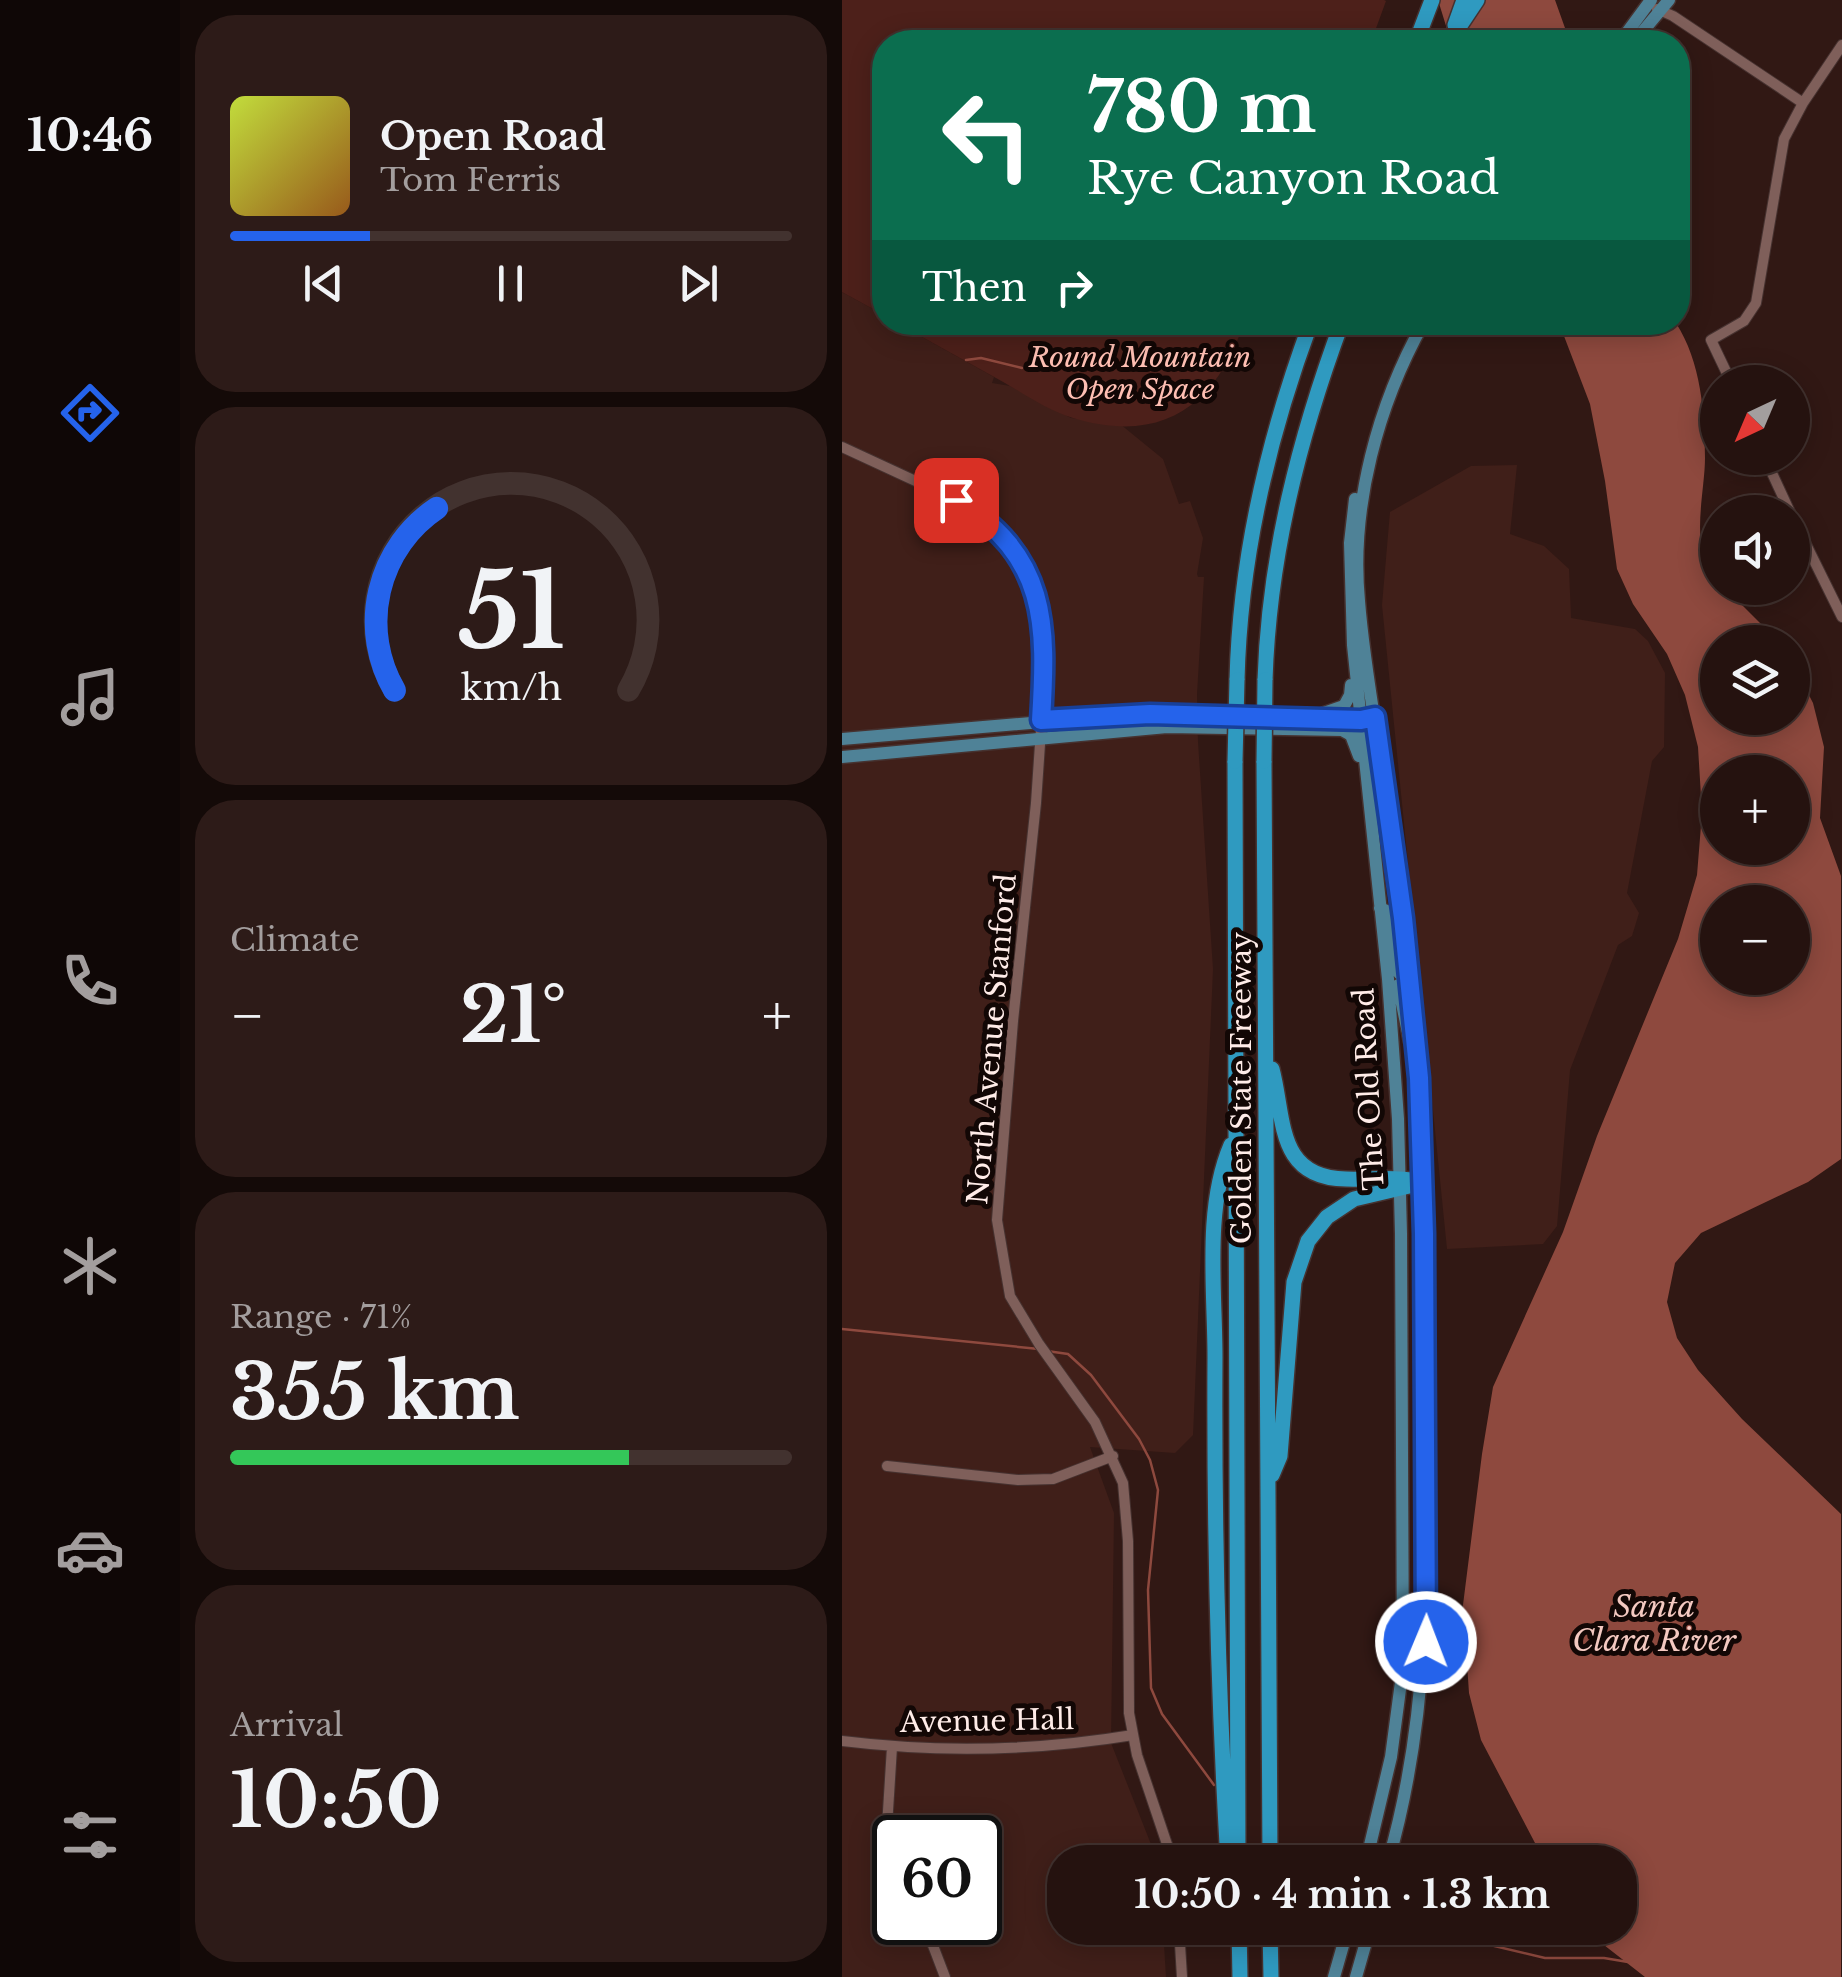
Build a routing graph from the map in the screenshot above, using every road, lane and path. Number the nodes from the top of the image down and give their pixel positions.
1 (1430, 0) edge
2 (1464, 0) edge
3 (1478, 0) edge
4 (1649, 3) edge
5 (1666, 5) edge
6 (1420, 30) edge
7 (1453, 30) edge
8 (1457, 30) edge
9 (1629, 30) edge
10 (1644, 30) edge
11 (1842, 45) edge
12 (1803, 103) junction
13 (1307, 335) edge
14 (1337, 335) edge
15 (1410, 335) edge
16 (1417, 335) edge
17 (1722, 365) edge
18 (1387, 394) junction
19 (842, 448) edge
20 (1350, 542) junction
21 (1810, 552) edge
22 (1842, 617) edge
23 (1206, 716) junction
24 (1368, 718) junction
25 (1041, 720) junction
26 (1159, 728) junction
27 (1040, 737) junction
28 (842, 738) edge
29 (842, 757) edge
30 (1366, 778) junction
31 (1380, 908) junction
32 (1388, 979) junction
33 (1409, 981) junction
34 (1265, 1046) junction
35 (1416, 1047) junction
36 (1234, 1136) junction
37 (1422, 1182) junction
38 (1400, 1183) junction
39 (1112, 1456) junction
40 (887, 1466) dead end
41 (1268, 1483) junction
42 (1132, 1736) junction
43 (842, 1741) edge
44 (892, 1747) junction
45 (887, 1815) edge
46 (1167, 1845) edge
47 (1227, 1845) edge
48 (1238, 1845) edge
49 (1270, 1845) edge
50 (1370, 1845) edge
51 (1392, 1845) edge
52 (933, 1945) edge
53 (1181, 1945) edge
54 (1239, 1945) edge
55 (1270, 1945) edge
56 (1343, 1945) edge
57 (1365, 1945) edge
58 (945, 1977) edge
59 (1182, 1977) edge
60 (1240, 1977) edge
61 (1271, 1977) edge
62 (1334, 1977) edge
63 (1356, 1977) edge

1 - 6 highway
2 - 7 highway
3 - 8 highway
4 - 5 street
4 - 9 main road
5 - 10 main road
5 - 12 street
11 - 12 street
12 - 17 street
13 - 36 highway, Golden State Freeway, bridge
14 - 34 highway, Golden State Freeway, bridge
15 - 18 main road, The Old Road
16 - 18 main road, The Old Road
18 - 20 main road, The Old Road
18 - 24 main road, The Old Road
19 - 25 street, North Avenue Stanford
20 - 23 main road
20 - 24 main road, The Old Road
21 - 22 street
23 - 24 main road
23 - 25 main road
24 - 26 main road
24 - 30 main road, The Old Road
24 - 33 main road, The Old Road
25 - 27 street, North Avenue Stanford
25 - 28 main road
26 - 27 main road
26 - 30 main road
27 - 29 main road
27 - 39 street, North Avenue Stanford
30 - 31 main road, The Old Road
31 - 32 main road, The Old Road
31 - 33 main road
32 - 35 main road
32 - 38 main road, The Old Road
33 - 35 main road, The Old Road
34 - 38 highway
34 - 41 highway, Golden State Freeway
35 - 37 main road, The Old Road
36 - 47 highway
36 - 48 highway, Golden State Freeway
37 - 38 highway
37 - 51 main road, The Old Road
38 - 41 highway
38 - 50 main road, The Old Road
39 - 40 street
39 - 42 street, North Avenue Stanford
41 - 49 highway, Golden State Freeway
42 - 44 street, Avenue Hall
42 - 46 street, North Avenue Stanford
43 - 44 street, Avenue Hall
44 - 45 street
52 - 58 street
53 - 59 street
54 - 60 highway
55 - 61 highway
56 - 62 main road
57 - 63 main road

